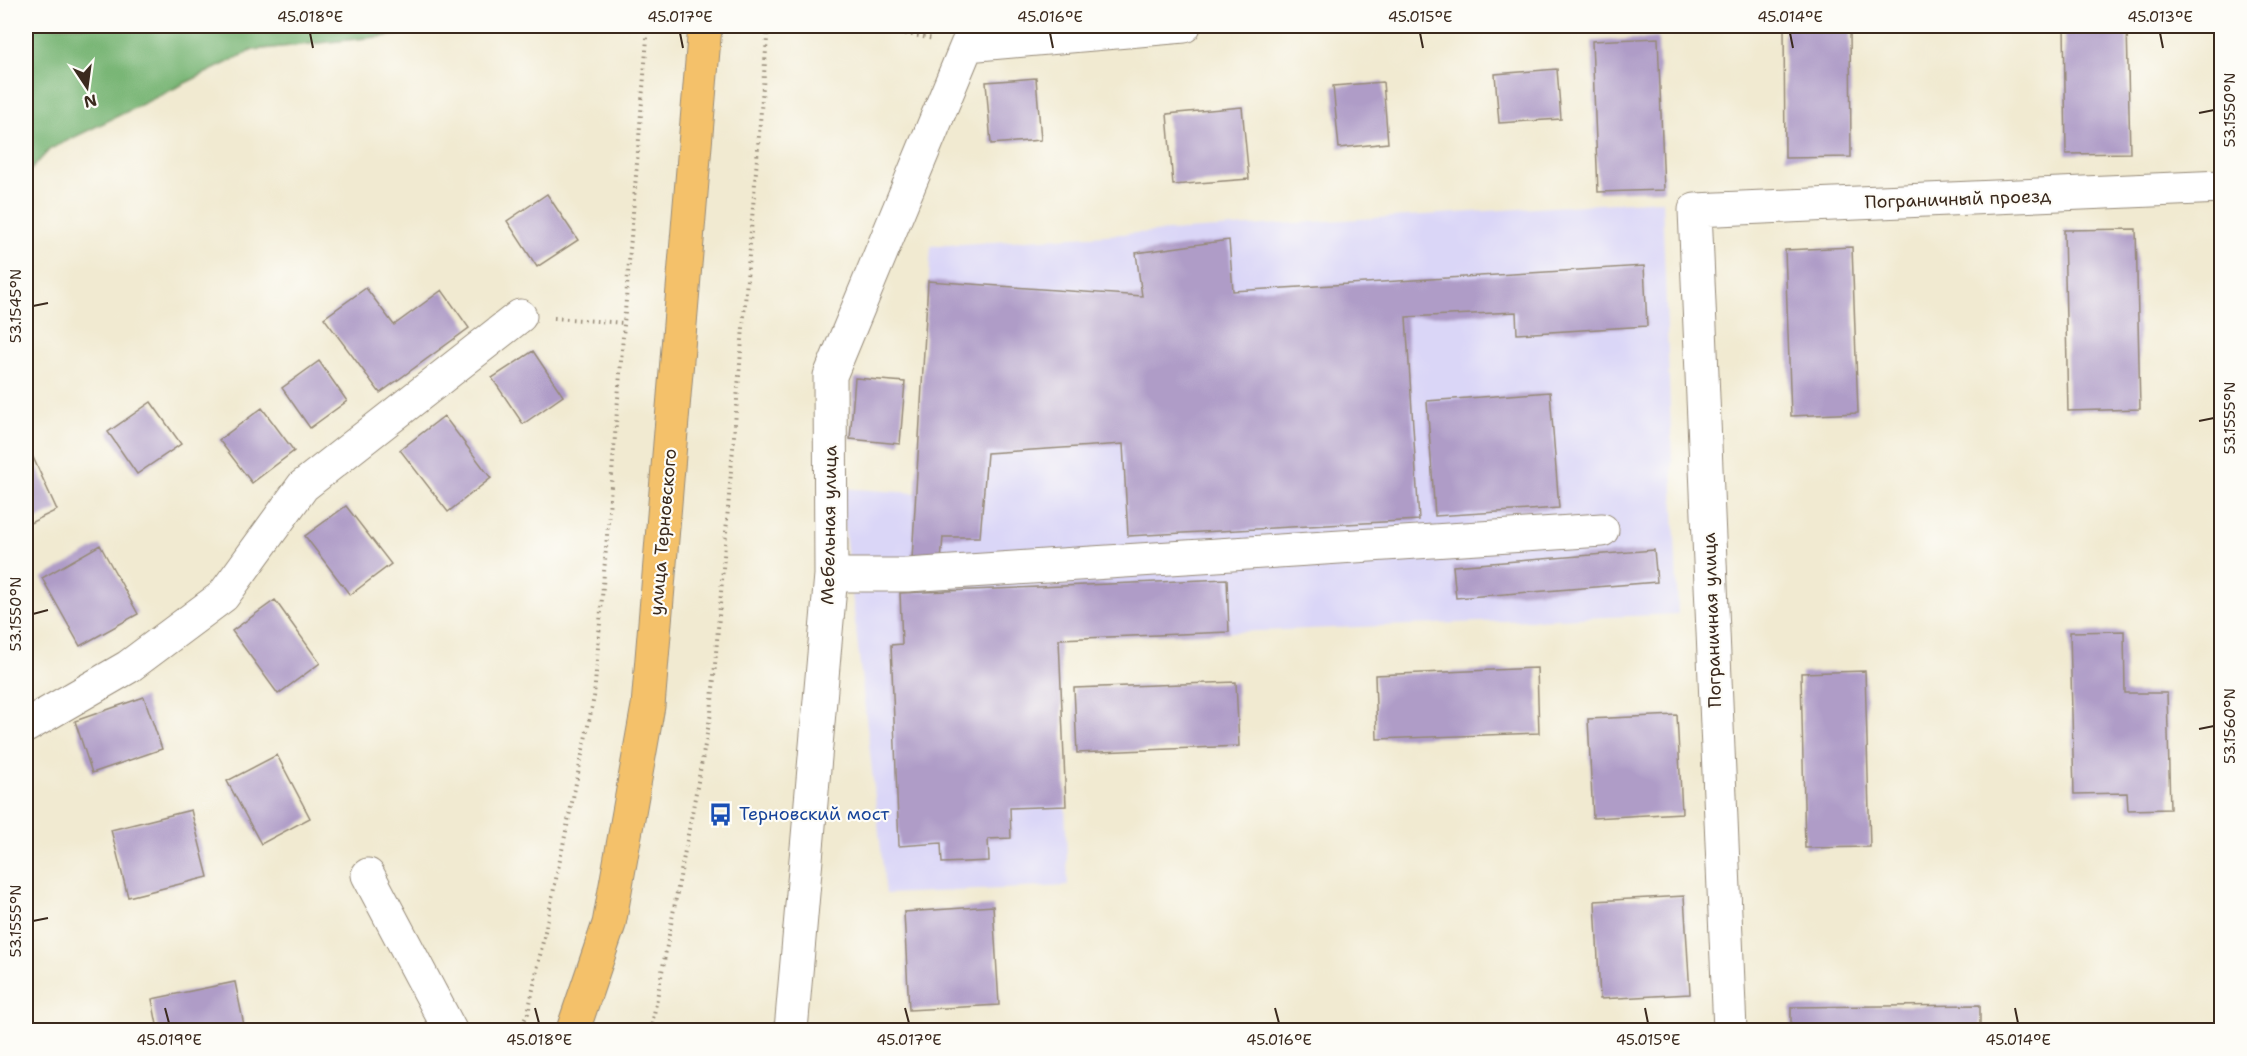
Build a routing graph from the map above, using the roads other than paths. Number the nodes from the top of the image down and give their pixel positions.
1 (705, 26) edge
2 (1184, 26) edge
3 (2222, 188) edge
4 (1695, 210) joint
5 (520, 316) road end
6 (1602, 530) dead end
7 (831, 575) junction
8 (26, 726) edge
9 (368, 875) dead end
10 (450, 1030) edge
11 (573, 1030) edge
12 (791, 1030) edge
13 (1730, 1030) edge

1 - 11 main road, улица Терновского
2 - 7 street, Мебельная улица
3 - 4 street, Пограничный проезд
4 - 13 street, Пограничная улица
5 - 8 street
6 - 7 street
7 - 12 street, Мебельная улица
9 - 10 street

